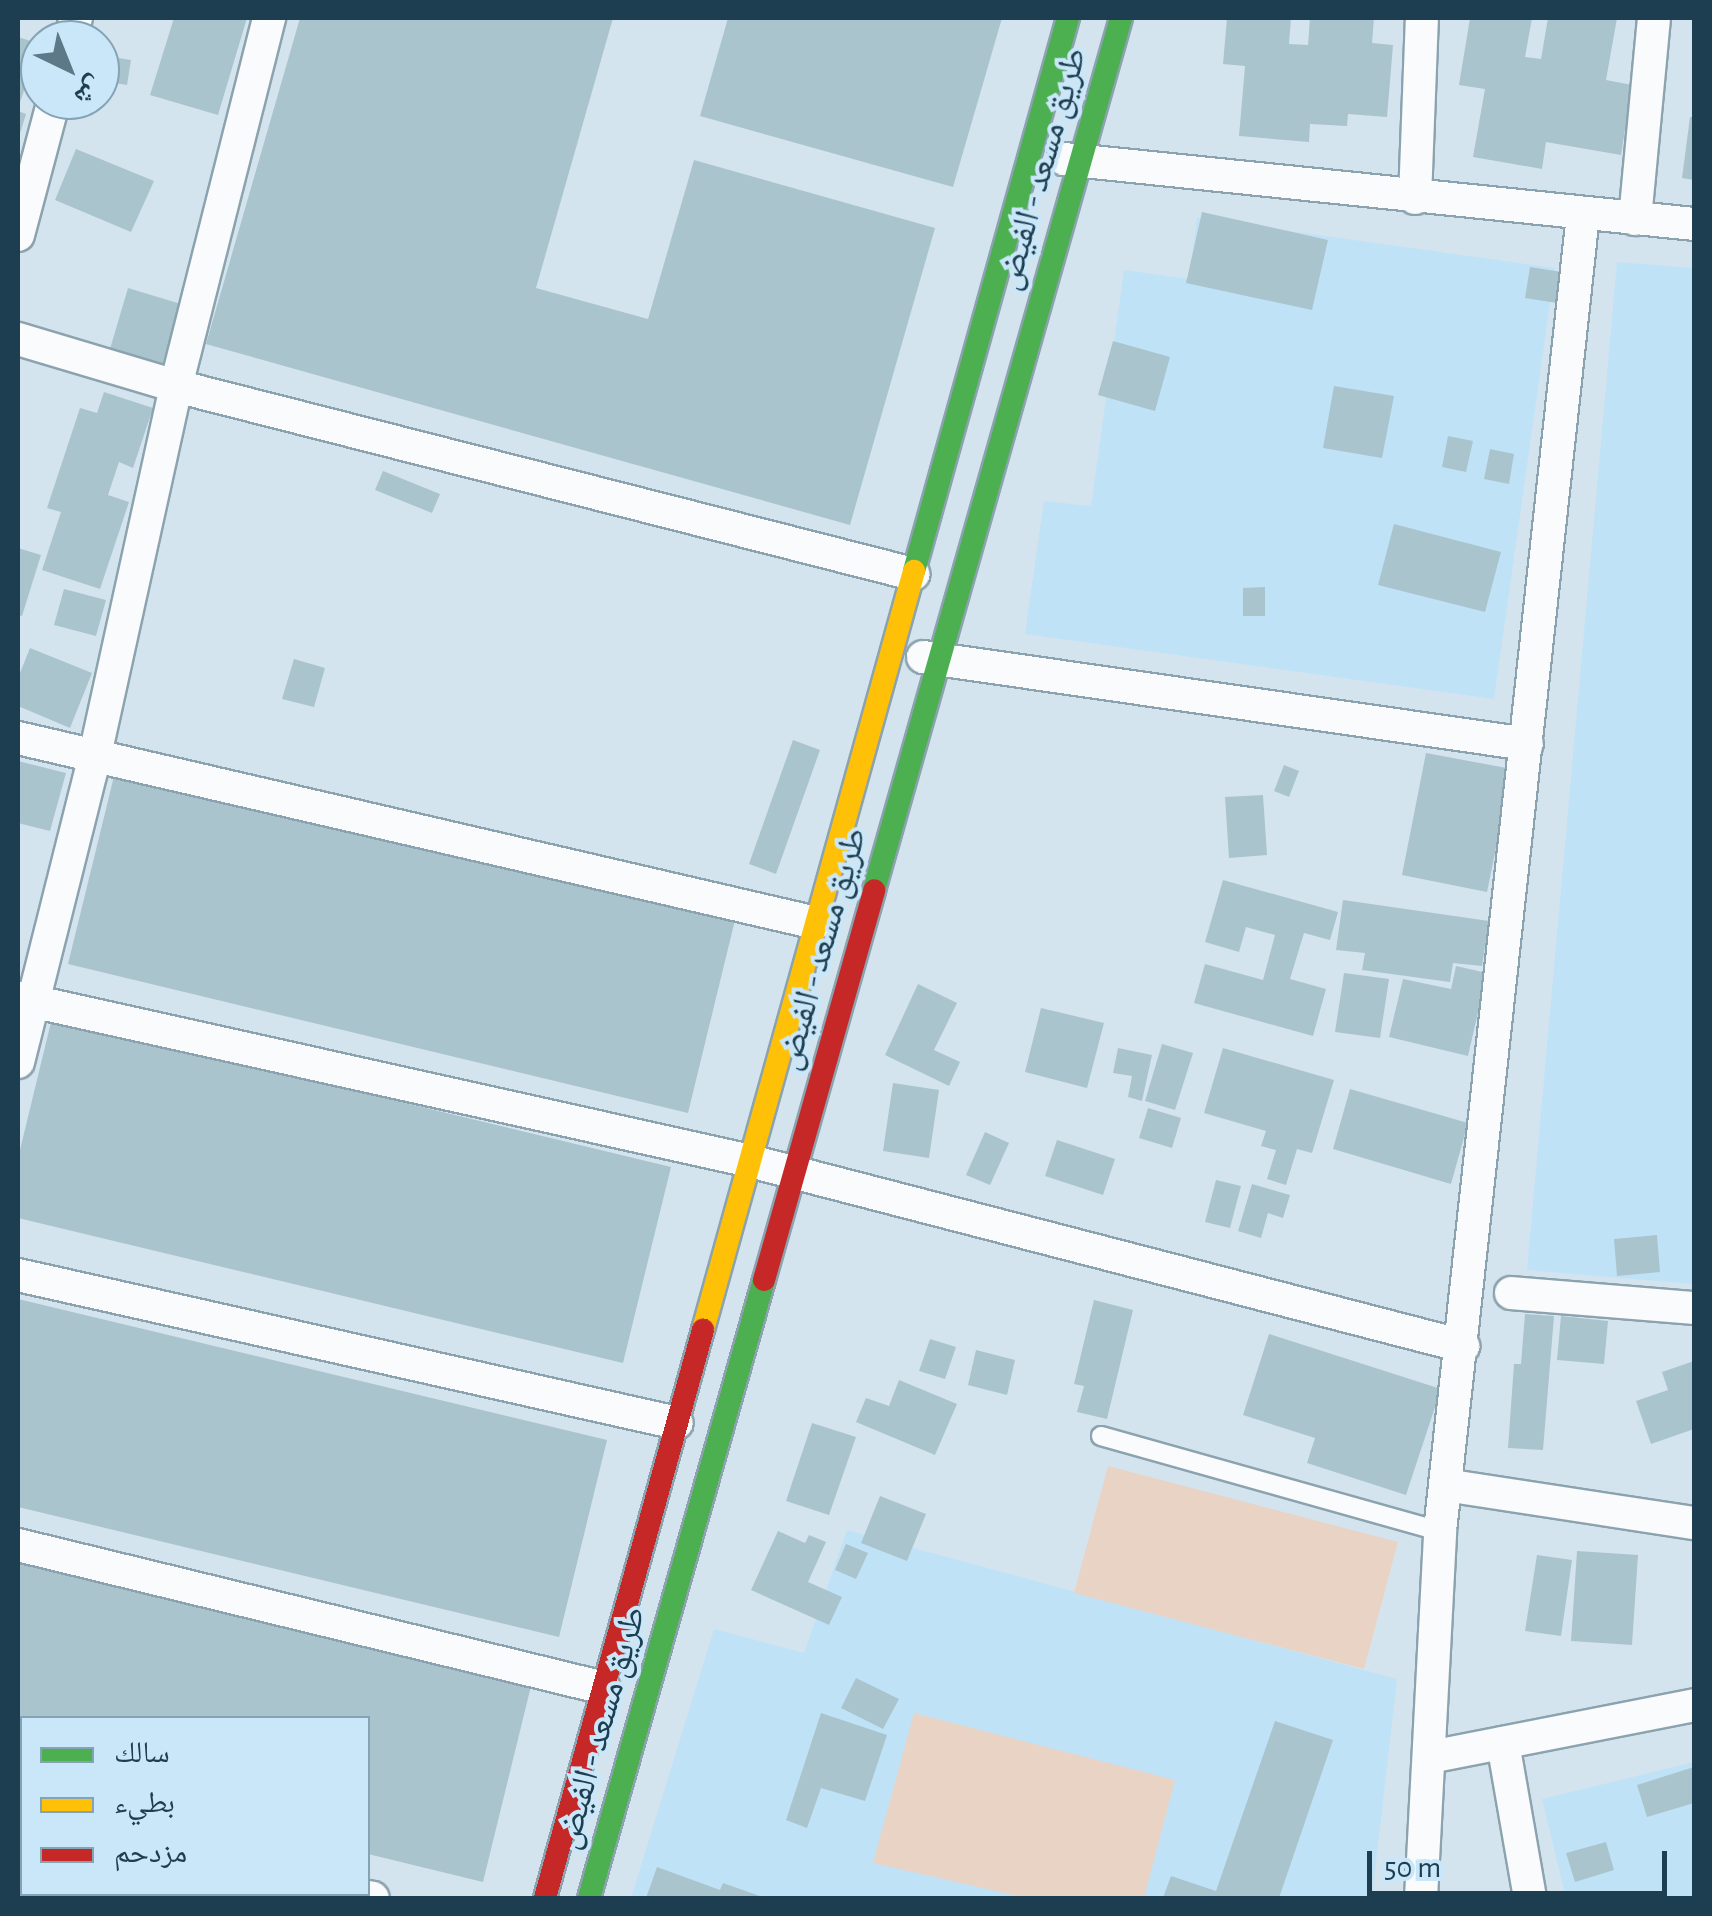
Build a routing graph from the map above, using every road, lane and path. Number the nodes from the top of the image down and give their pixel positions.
1 (268, 18) edge
2 (1068, 18) edge
3 (1121, 18) edge
4 (1422, 18) edge
5 (1654, 18) edge
6 (49, 120) edge
7 (1030, 156) junction
8 (1081, 161) junction
9 (1415, 198) junction
10 (1584, 215) junction
11 (1635, 219) junction
12 (1694, 224) edge
13 (18, 236) edge
14 (18, 339) edge
15 (176, 386) junction
16 (913, 574) junction
17 (892, 652) junction
18 (940, 659) junction
19 (18, 738) edge
20 (1527, 744) junction
21 (96, 755) junction
22 (816, 924) junction
23 (25, 1000) edge
24 (18, 1062) edge
25 (750, 1161) junction
26 (794, 1173) junction
27 (18, 1275) edge
28 (1511, 1293) dead end
29 (1694, 1308) edge
30 (1463, 1346) junction
31 (677, 1423) junction
32 (1101, 1436) dead end
33 (1445, 1485) junction
34 (1694, 1523) edge
35 (1440, 1531) junction
36 (18, 1545) edge
37 (604, 1688) junction
38 (1694, 1706) edge
39 (1503, 1743) junction
40 (1430, 1757) junction
41 (545, 1898) edge
42 (589, 1898) edge
43 (1420, 1898) edge
44 (1530, 1898) edge

1 - 15 street
2 - 7 main road, طريق مسعد - الفيض
3 - 8 main road, طريق مسعد - الفيض
4 - 9 street
5 - 11 street
6 - 13 street
7 - 8 street
7 - 16 main road, طريق مسعد - الفيض
8 - 9 street
8 - 18 main road, طريق مسعد - الفيض
9 - 10 street
10 - 11 street
10 - 20 street
11 - 12 street
14 - 15 street
15 - 16 street
15 - 21 street
16 - 17 main road, طريق مسعد - الفيض
17 - 18 street
17 - 22 main road, طريق مسعد - الفيض
18 - 20 street
18 - 26 main road, طريق مسعد - الفيض
19 - 21 street
20 - 30 street
21 - 22 street
21 - 23 street
22 - 25 main road, طريق مسعد - الفيض
23 - 24 street
23 - 25 street
25 - 26 street
25 - 31 main road, طريق مسعد - الفيض
26 - 30 street
26 - 42 main road, طريق مسعد - الفيض
27 - 31 street
28 - 29 street
30 - 33 street
31 - 37 main road, طريق مسعد - الفيض
32 - 35 lane
33 - 34 street
33 - 35 street
35 - 40 street
36 - 37 street
37 - 41 main road, طريق مسعد - الفيض
38 - 39 street
39 - 40 street
39 - 44 street
40 - 43 street

